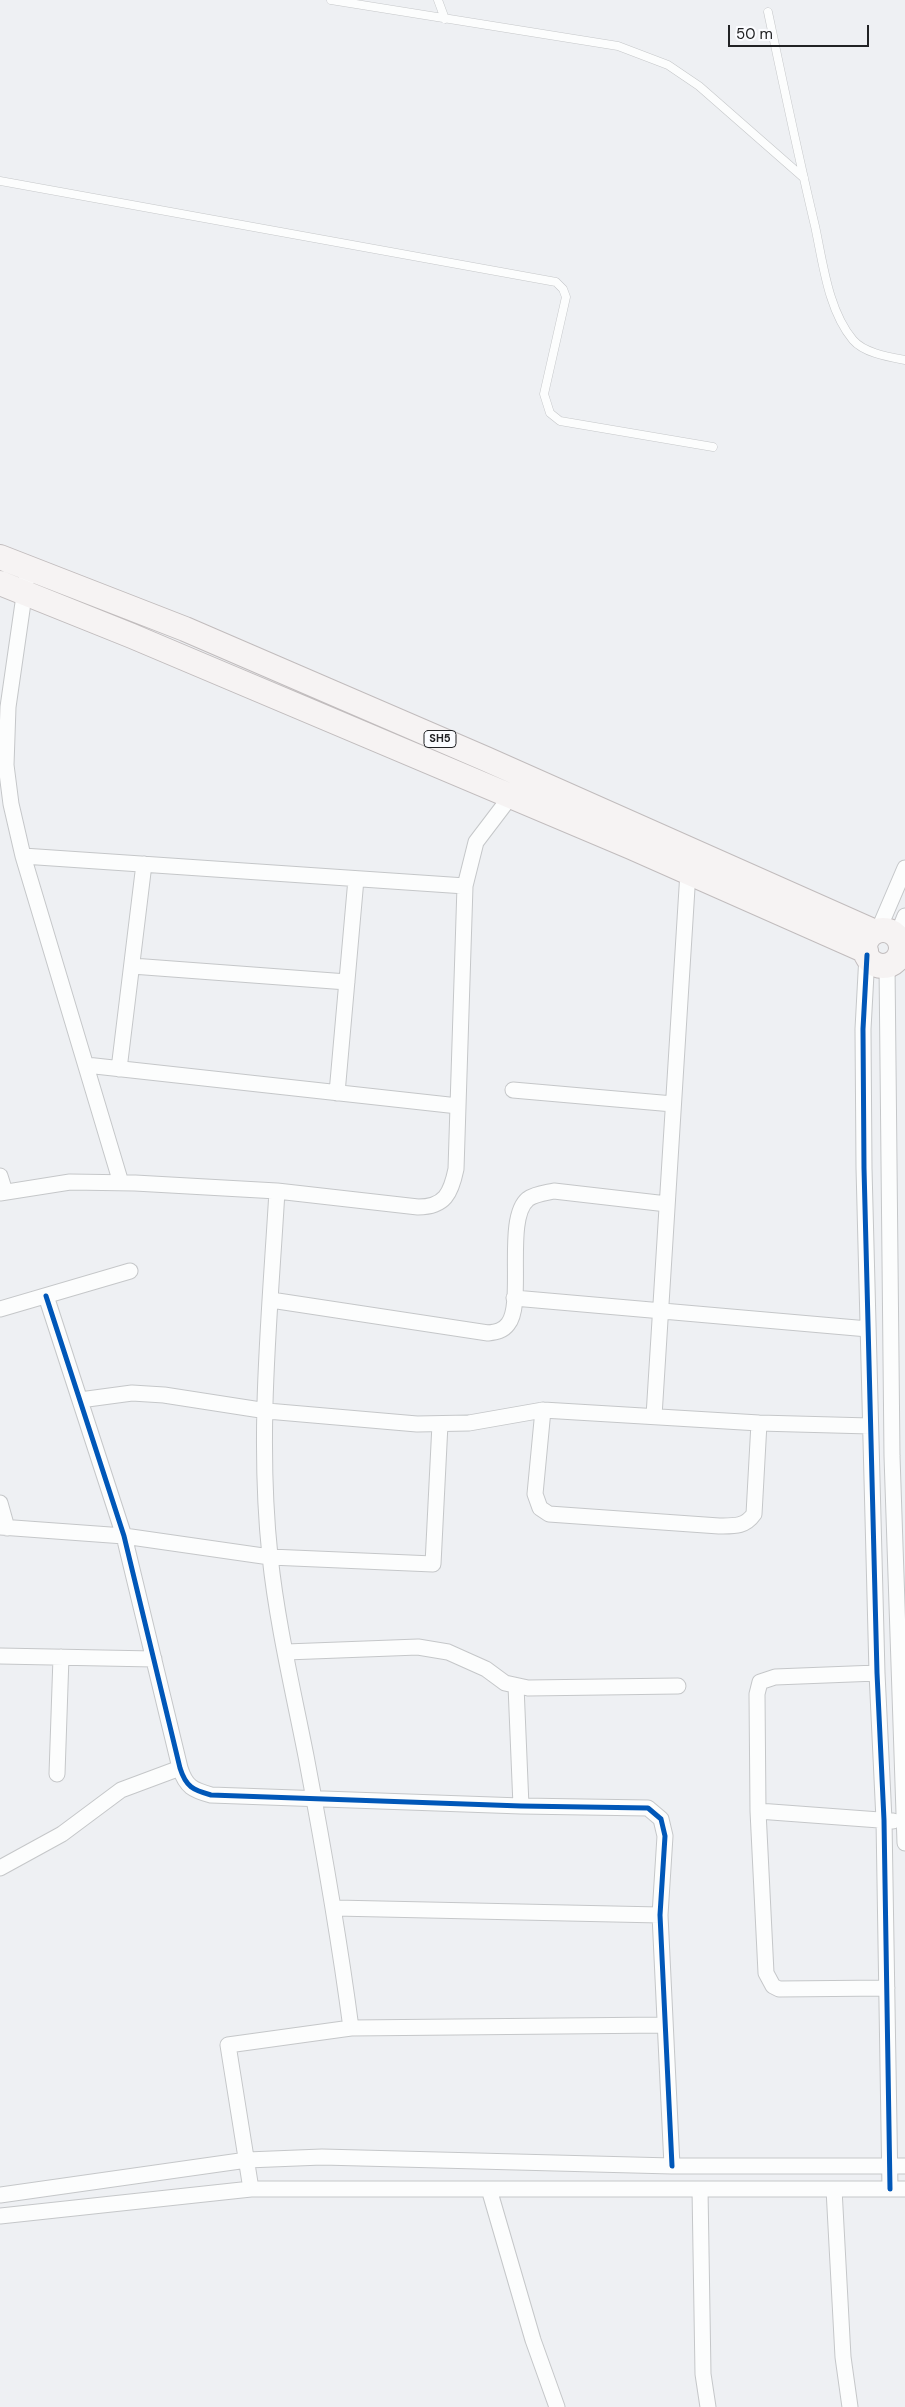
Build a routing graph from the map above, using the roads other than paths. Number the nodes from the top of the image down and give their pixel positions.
1 (330, 0) edge
2 (438, 0) edge
3 (768, 12) dead end
4 (445, 19) junction
5 (804, 178) junction
6 (0, 180) edge
7 (905, 360) edge
8 (714, 448) dead end
9 (0, 557) edge
10 (28, 568) junction
11 (0, 583) edge
12 (23, 592) junction
13 (511, 796) junction
14 (23, 856) junction
15 (144, 864) junction
16 (905, 868) edge
17 (688, 872) junction
18 (356, 878) junction
19 (465, 886) junction
20 (889, 947) edge
21 (132, 966) junction
22 (347, 982) junction
23 (86, 1065) junction
24 (119, 1069) junction
25 (513, 1090) dead end
26 (337, 1093) junction
27 (673, 1104) junction
28 (458, 1106) junction
29 (0, 1176) edge
30 (121, 1183) junction
31 (277, 1191) junction
32 (2, 1193) edge
33 (667, 1204) junction
34 (130, 1271) dead end
35 (46, 1296) junction
36 (514, 1298) junction
37 (271, 1300) junction
38 (0, 1309) edge
39 (660, 1311) junction
40 (868, 1329) junction
41 (898, 1356) edge
42 (80, 1400) junction
43 (543, 1410) junction
44 (266, 1411) junction
45 (654, 1416) junction
46 (759, 1423) junction
47 (440, 1424) junction
48 (870, 1426) junction
49 (898, 1457) edge
50 (0, 1503) edge
51 (4, 1527) edge
52 (124, 1536) junction
53 (270, 1557) junction
54 (286, 1652) junction
55 (0, 1656) edge
56 (61, 1657) junction
57 (154, 1659) junction
58 (877, 1673) junction
59 (516, 1686) junction
60 (678, 1686) dead end
61 (903, 1714) edge
62 (180, 1768) junction
63 (57, 1774) dead end
64 (905, 1795) edge
65 (314, 1797) junction
66 (521, 1806) junction
67 (758, 1811) junction
68 (884, 1820) junction
69 (905, 1822) edge
70 (905, 1843) edge
71 (0, 1868) edge
72 (335, 1908) junction
73 (660, 1915) junction
74 (887, 1988) junction
75 (665, 2025) junction
76 (351, 2028) junction
77 (246, 2160) junction
78 (672, 2166) junction
79 (889, 2166) junction
80 (905, 2166) edge
81 (251, 2189) junction
82 (489, 2189) junction
83 (700, 2189) junction
84 (834, 2189) junction
85 (897, 2189) edge
86 (0, 2195) edge
87 (0, 2216) edge
88 (557, 2407) edge
89 (708, 2407) edge
90 (850, 2407) edge

1 - 4 lane
2 - 4 lane
3 - 5 lane
4 - 5 lane
5 - 7 lane
6 - 8 lane
9 - 10 main road, SH5
10 - 12 street
10 - 20 main road, SH5
11 - 12 main road, SH5
12 - 13 main road, SH5
12 - 14 street
13 - 17 main road, SH5
13 - 19 street
14 - 15 street
14 - 23 street
15 - 18 street
15 - 21 street
16 - 20 street
17 - 20 main road, SH5
17 - 27 street
18 - 19 street
18 - 22 street
19 - 28 street
20 - 40 street
20 - 41 street
21 - 22 street
21 - 24 street
22 - 26 street
23 - 24 street
23 - 30 street
24 - 26 street
25 - 27 street
26 - 28 street
27 - 33 street
28 - 31 street
29 - 32 street
30 - 31 street
30 - 32 street
31 - 37 street
33 - 36 street
33 - 39 street
34 - 35 street
35 - 38 street
35 - 42 street
36 - 37 street
36 - 39 street
37 - 44 street
39 - 40 street
39 - 45 street
40 - 48 street
41 - 49 street
42 - 44 street
42 - 52 street
43 - 45 street
43 - 46 street
43 - 47 street
44 - 47 street
44 - 53 street
45 - 46 street
46 - 48 street
47 - 53 street
48 - 58 street
49 - 61 street
50 - 51 street
51 - 52 street
52 - 53 street
52 - 57 street
53 - 54 street
54 - 59 street
54 - 65 street
55 - 56 street
56 - 57 street
56 - 63 street
57 - 62 street
58 - 67 street
58 - 68 street
59 - 60 street
59 - 66 street
61 - 64 street
62 - 65 street
62 - 71 street
64 - 69 street
65 - 66 street
65 - 72 street
66 - 73 street
67 - 68 street
67 - 74 street
68 - 69 street
68 - 74 street
69 - 70 street
72 - 73 street
72 - 76 street
73 - 75 street
74 - 79 street
75 - 76 street
75 - 78 street
76 - 77 street
77 - 78 street
77 - 81 street
77 - 86 street
78 - 79 street
79 - 80 street
79 - 85 street
81 - 82 street
81 - 87 street
82 - 83 street
82 - 88 street
83 - 84 street
83 - 89 street
84 - 85 street
84 - 90 street

